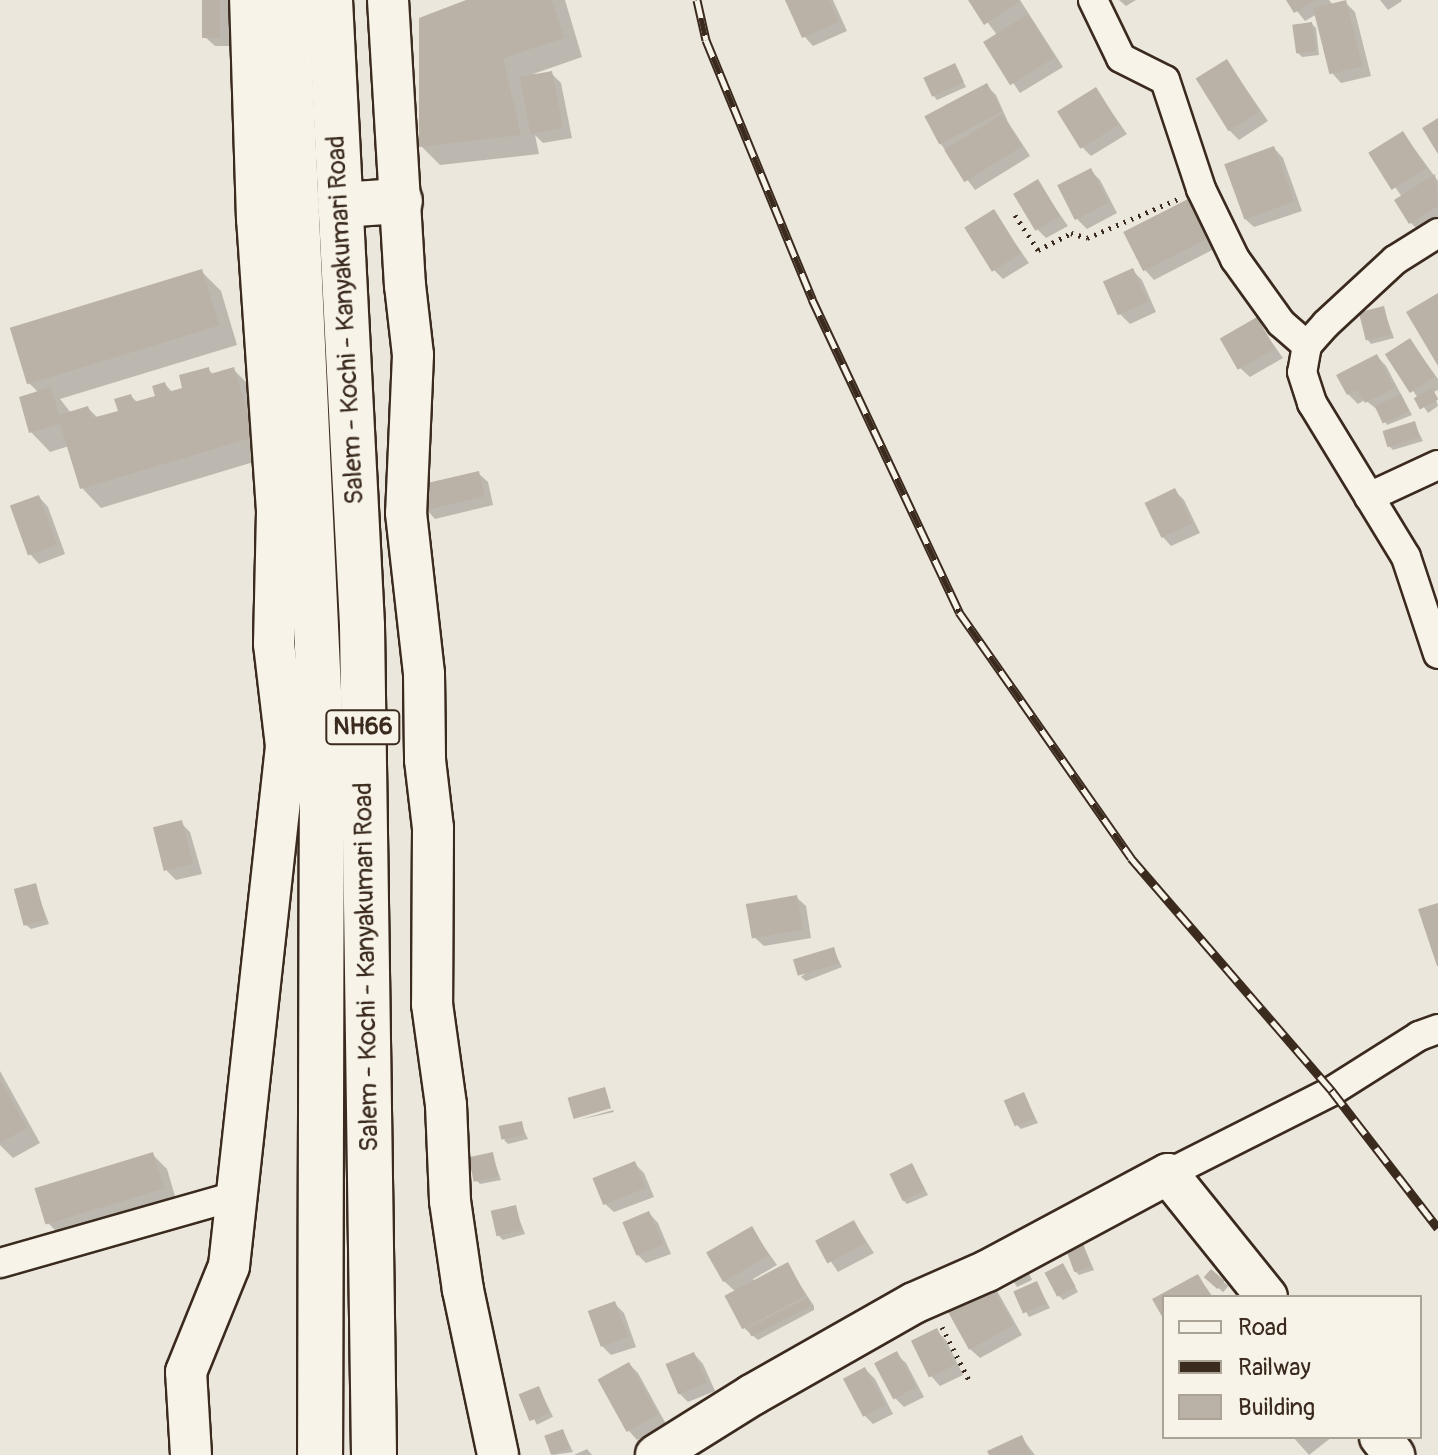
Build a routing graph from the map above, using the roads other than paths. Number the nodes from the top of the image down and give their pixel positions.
1 (250, 0) edge
2 (287, 0) edge
3 (330, 0) edge
4 (388, 0) edge
5 (1093, 0) edge
6 (400, 201) junction
7 (340, 205) junction
8 (1438, 233) edge
9 (1307, 346) junction
10 (1438, 465) edge
11 (1369, 497) junction
12 (1438, 654) edge
13 (1438, 1029) edge
14 (1168, 1174) junction
15 (238, 1195) junction
16 (0, 1263) edge
17 (1265, 1295) edge
18 (1382, 1439) edge
19 (191, 1455) edge
20 (320, 1455) edge
21 (374, 1455) edge
22 (498, 1455) edge
23 (656, 1455) edge
24 (1394, 1455) edge

1 - 15 street
2 - 20 highway, Salem - Kochi - Kanyakumari Road / NH66
3 - 7 highway, Salem - Kochi - Kanyakumari Road / NH66
4 - 6 street
5 - 9 street
6 - 7 highway
6 - 22 street
7 - 21 highway, Salem - Kochi - Kanyakumari Road / NH66
8 - 9 street
9 - 11 street
10 - 11 street
11 - 12 street
13 - 14 street
14 - 17 street
14 - 23 street
15 - 16 street
15 - 19 street
18 - 24 street

